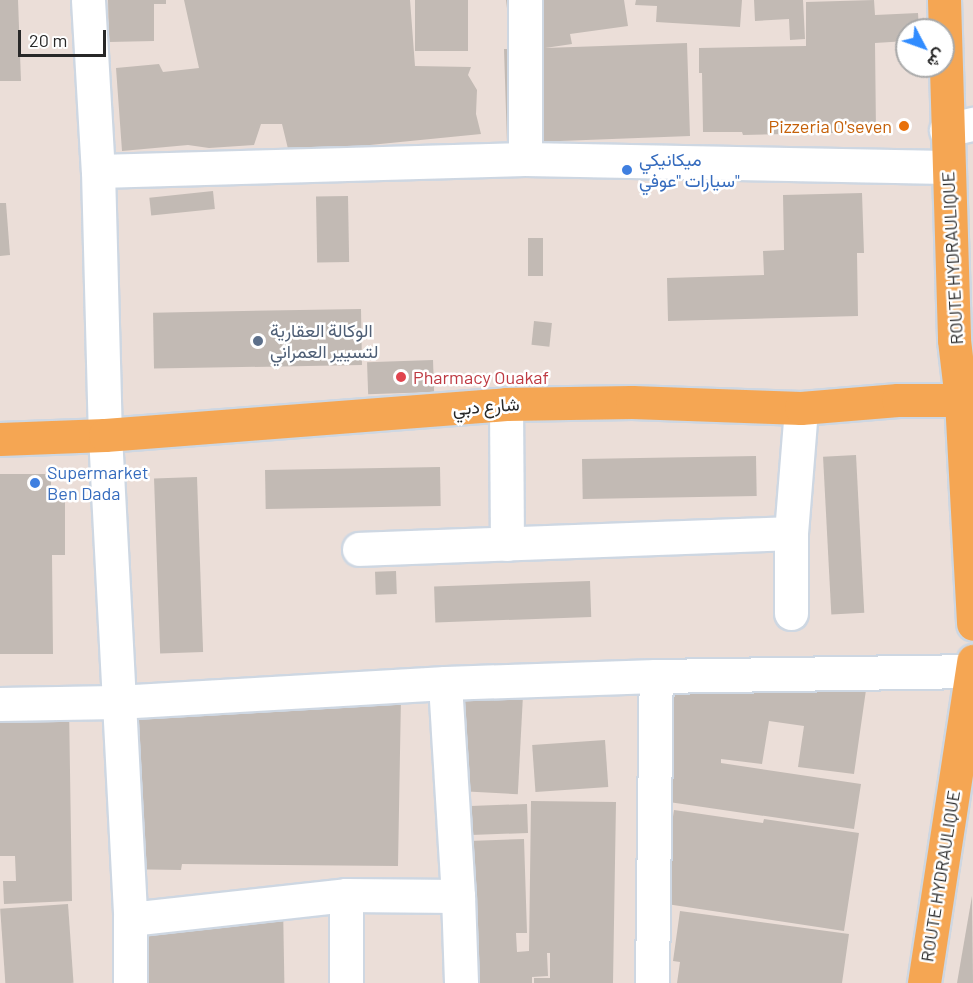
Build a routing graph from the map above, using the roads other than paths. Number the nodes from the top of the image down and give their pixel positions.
1 (88, 0) edge
2 (525, 0) edge
3 (944, 0) edge
4 (960, 127) edge
5 (525, 159) junction
6 (948, 167) junction
7 (98, 171) junction
8 (967, 400) edge
9 (506, 404) junction
10 (801, 408) junction
11 (105, 435) junction
12 (0, 439) edge
13 (792, 533) junction
14 (507, 544) junction
15 (359, 549) dead end
16 (791, 613) dead end
17 (973, 624) edge
18 (972, 666) edge
19 (656, 676) junction
20 (445, 683) junction
21 (117, 702) junction
22 (0, 704) edge
23 (346, 895) junction
24 (458, 896) junction
25 (130, 919) junction
26 (130, 983) edge
27 (346, 983) edge
28 (461, 983) edge
29 (652, 983) edge
30 (924, 983) edge

1 - 7 street
2 - 5 street
3 - 4 main road, ROUTE HYDRAULIQUE
4 - 6 main road, ROUTE HYDRAULIQUE
5 - 6 street
5 - 7 street
6 - 8 main road, ROUTE HYDRAULIQUE
7 - 11 street
8 - 10 main road, شارع دبي
8 - 17 main road, ROUTE HYDRAULIQUE
9 - 10 main road, شارع دبي
9 - 11 main road, شارع دبي
9 - 14 street
10 - 13 street
11 - 12 main road, شارع دبي
11 - 21 street
13 - 14 street
13 - 16 street
14 - 15 street
18 - 19 street
18 - 30 main road, ROUTE HYDRAULIQUE
19 - 20 street
19 - 29 street
20 - 21 street
20 - 24 street
21 - 22 street
21 - 25 street
23 - 24 street
23 - 25 street
23 - 27 street
24 - 28 street
25 - 26 street

